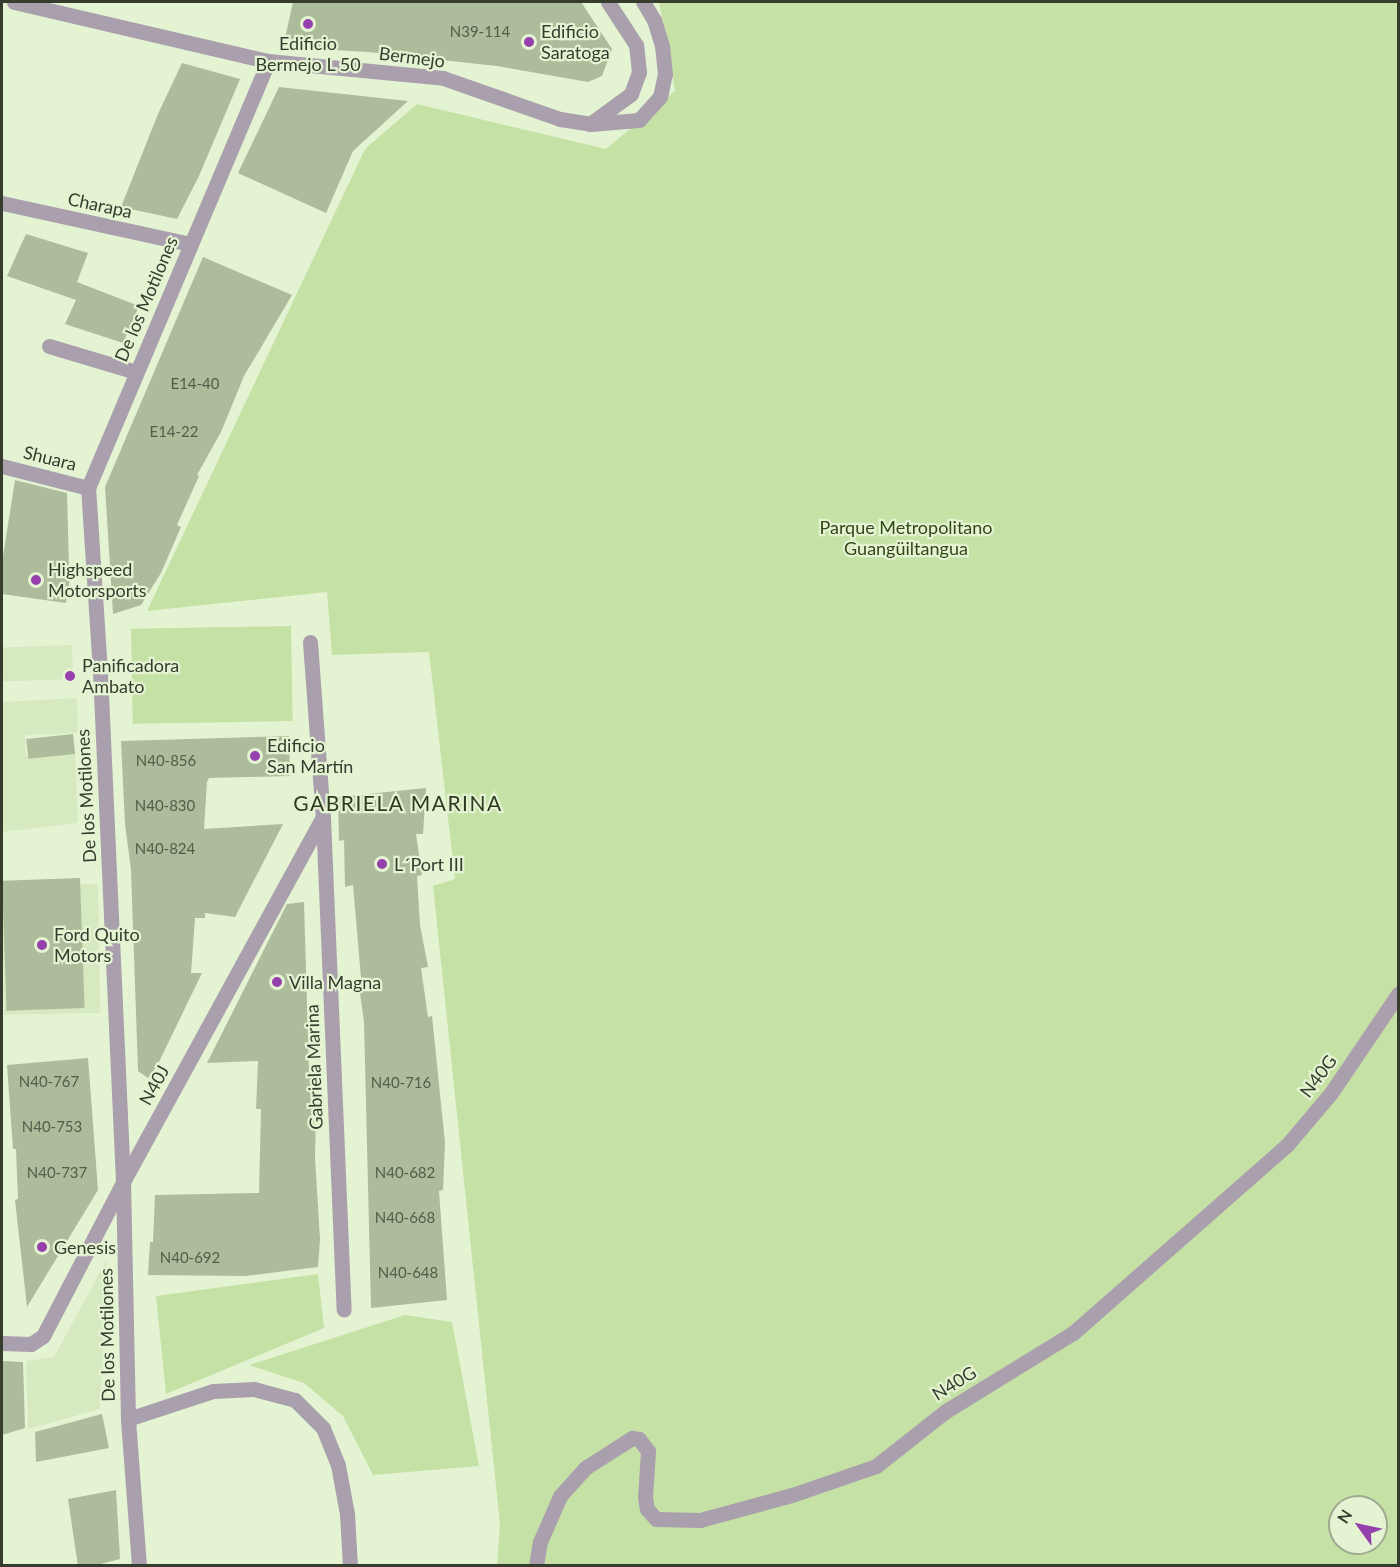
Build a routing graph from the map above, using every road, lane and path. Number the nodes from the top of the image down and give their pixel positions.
1 (14, 2) edge
2 (608, 2) edge
3 (643, 2) edge
4 (268, 61) junction
5 (590, 124) junction
6 (2, 203) edge
7 (190, 244) junction
8 (49, 346) dead end
9 (136, 372) junction
10 (2, 466) edge
11 (88, 488) junction
12 (310, 642) dead end
13 (323, 817) junction
14 (1398, 994) edge
15 (123, 1182) junction
16 (344, 1310) dead end
17 (2, 1343) edge
18 (128, 1419) junction
19 (139, 1566) edge
20 (350, 1566) edge
21 (536, 1566) edge

1 - 4 street, Bermejo
2 - 5 street
3 - 5 street, Bermejo
4 - 5 street, Bermejo
4 - 7 street, De los Motilones
6 - 7 street, Charapa
7 - 9 street, De los Motilones
8 - 9 street
9 - 11 street, De los Motilones
10 - 11 street, Shuara
11 - 15 street, De los Motilones
12 - 13 street, Gabriela Marina
13 - 15 street, N40J
13 - 16 street, Gabriela Marina
14 - 21 street, N40G
15 - 17 street, N40J
15 - 18 street, De los Motilones
18 - 19 street, De los Motilones
18 - 20 street

